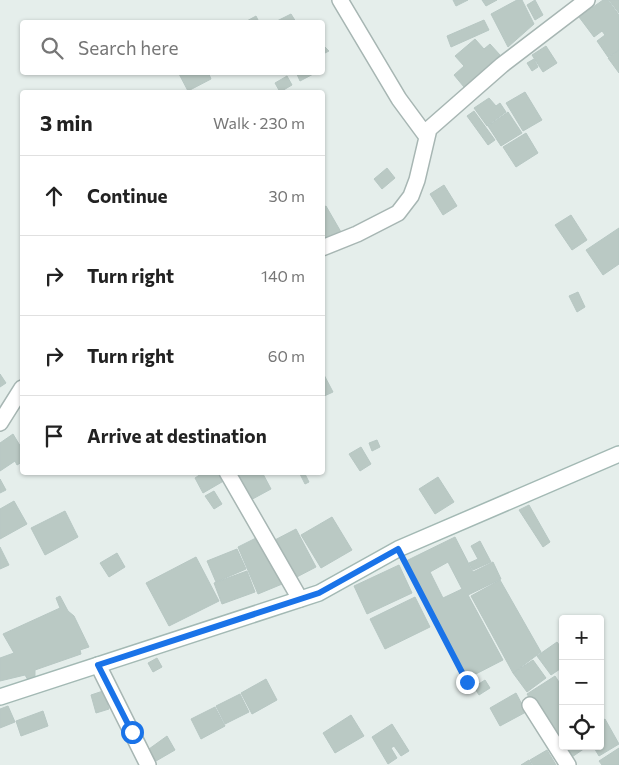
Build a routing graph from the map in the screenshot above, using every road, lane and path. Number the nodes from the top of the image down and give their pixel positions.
1 (340, 0) edge
2 (586, 0) edge
3 (427, 137) junction
4 (325, 247) edge
5 (20, 391) edge
6 (0, 423) edge
7 (619, 454) edge
8 (229, 475) edge
9 (398, 549) junction
10 (300, 599) junction
11 (98, 665) junction
12 (467, 682) dead end
13 (0, 697) edge
14 (530, 705) dead end
15 (148, 765) edge
16 (568, 765) edge

1 - 3 street
2 - 3 street
3 - 4 street
5 - 6 street
7 - 9 street
8 - 10 street
9 - 10 street
9 - 12 path
10 - 11 street
11 - 13 street
11 - 15 street
14 - 16 street

